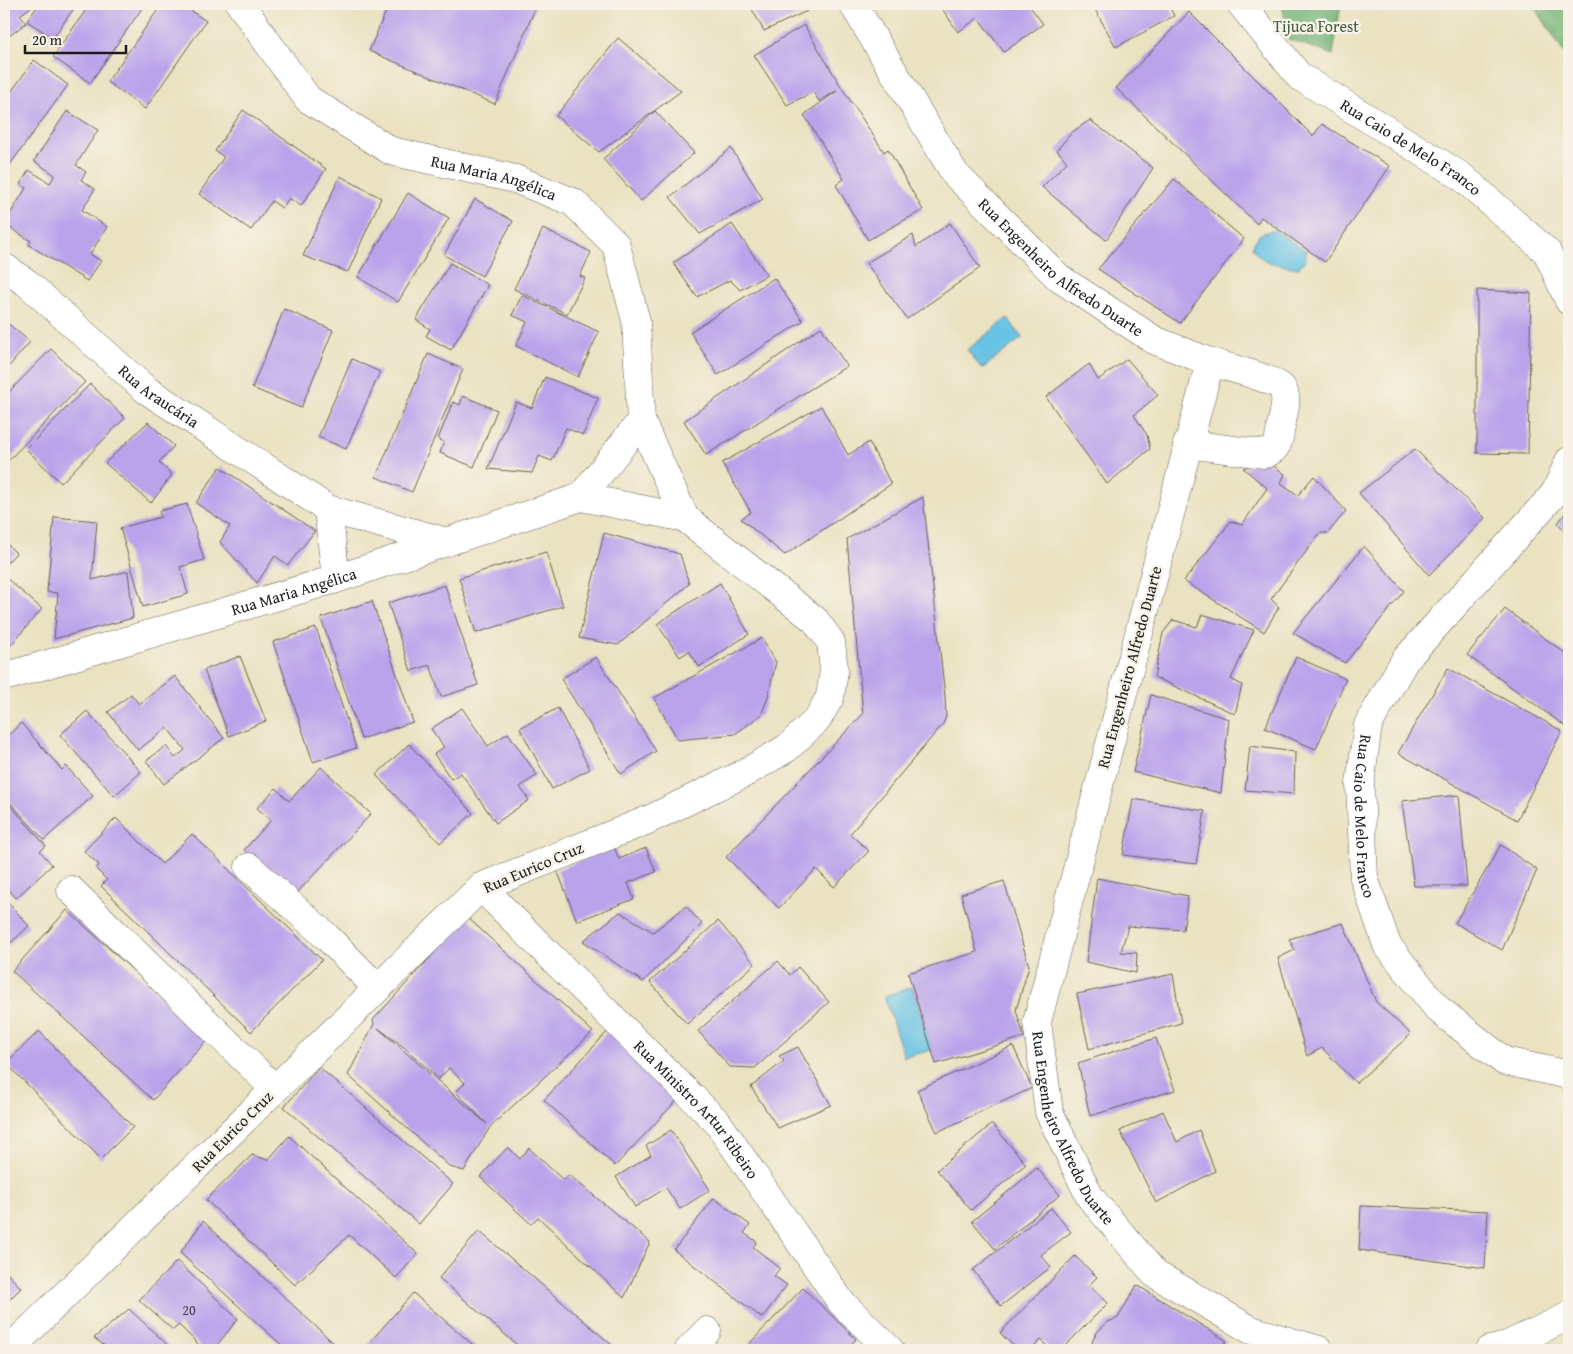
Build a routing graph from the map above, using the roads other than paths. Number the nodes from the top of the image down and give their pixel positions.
1 (240, 4) edge
2 (853, 4) edge
3 (1241, 4) edge
4 (4, 267) edge
5 (1569, 301) edge
6 (1210, 362) junction
7 (641, 421) junction
8 (1187, 444) junction
9 (1569, 461) edge
10 (581, 497) junction
11 (328, 509) junction
12 (685, 518) junction
13 (446, 542) junction
14 (336, 579) junction
15 (4, 677) edge
16 (249, 867) dead end
17 (481, 887) junction
18 (71, 890) dead end
19 (377, 988) junction
20 (1569, 1075) edge
21 (275, 1089) junction
22 (1569, 1316) edge
23 (9, 1350) edge
24 (890, 1350) edge
25 (1319, 1350) edge
26 (1490, 1350) edge

1 - 7 street, Rua Maria Angélica
2 - 6 street, Rua Engenheiro Alfredo Duarte
3 - 5 street, Rua Caio de Melo Franco
4 - 11 street, Rua Araucária
6 - 8 street, Rua Engenheiro Alfredo Duarte
6 - 8 street
7 - 10 street
7 - 12 street, Rua Maria Angélica
8 - 25 street, Rua Engenheiro Alfredo Duarte
9 - 20 street, Rua Caio de Melo Franco
10 - 12 street, Rua Maria Angélica
10 - 13 street, Rua Maria Angélica
11 - 13 street, Rua Araucária
11 - 14 street
12 - 17 street, Rua Eurico Cruz
13 - 14 street, Rua Maria Angélica
14 - 15 street, Rua Maria Angélica
16 - 19 street
17 - 19 street, Rua Eurico Cruz
17 - 24 street, Rua Ministro Artur Ribeiro
18 - 21 street
19 - 21 street, Rua Eurico Cruz
21 - 23 street, Rua Eurico Cruz
22 - 26 street

